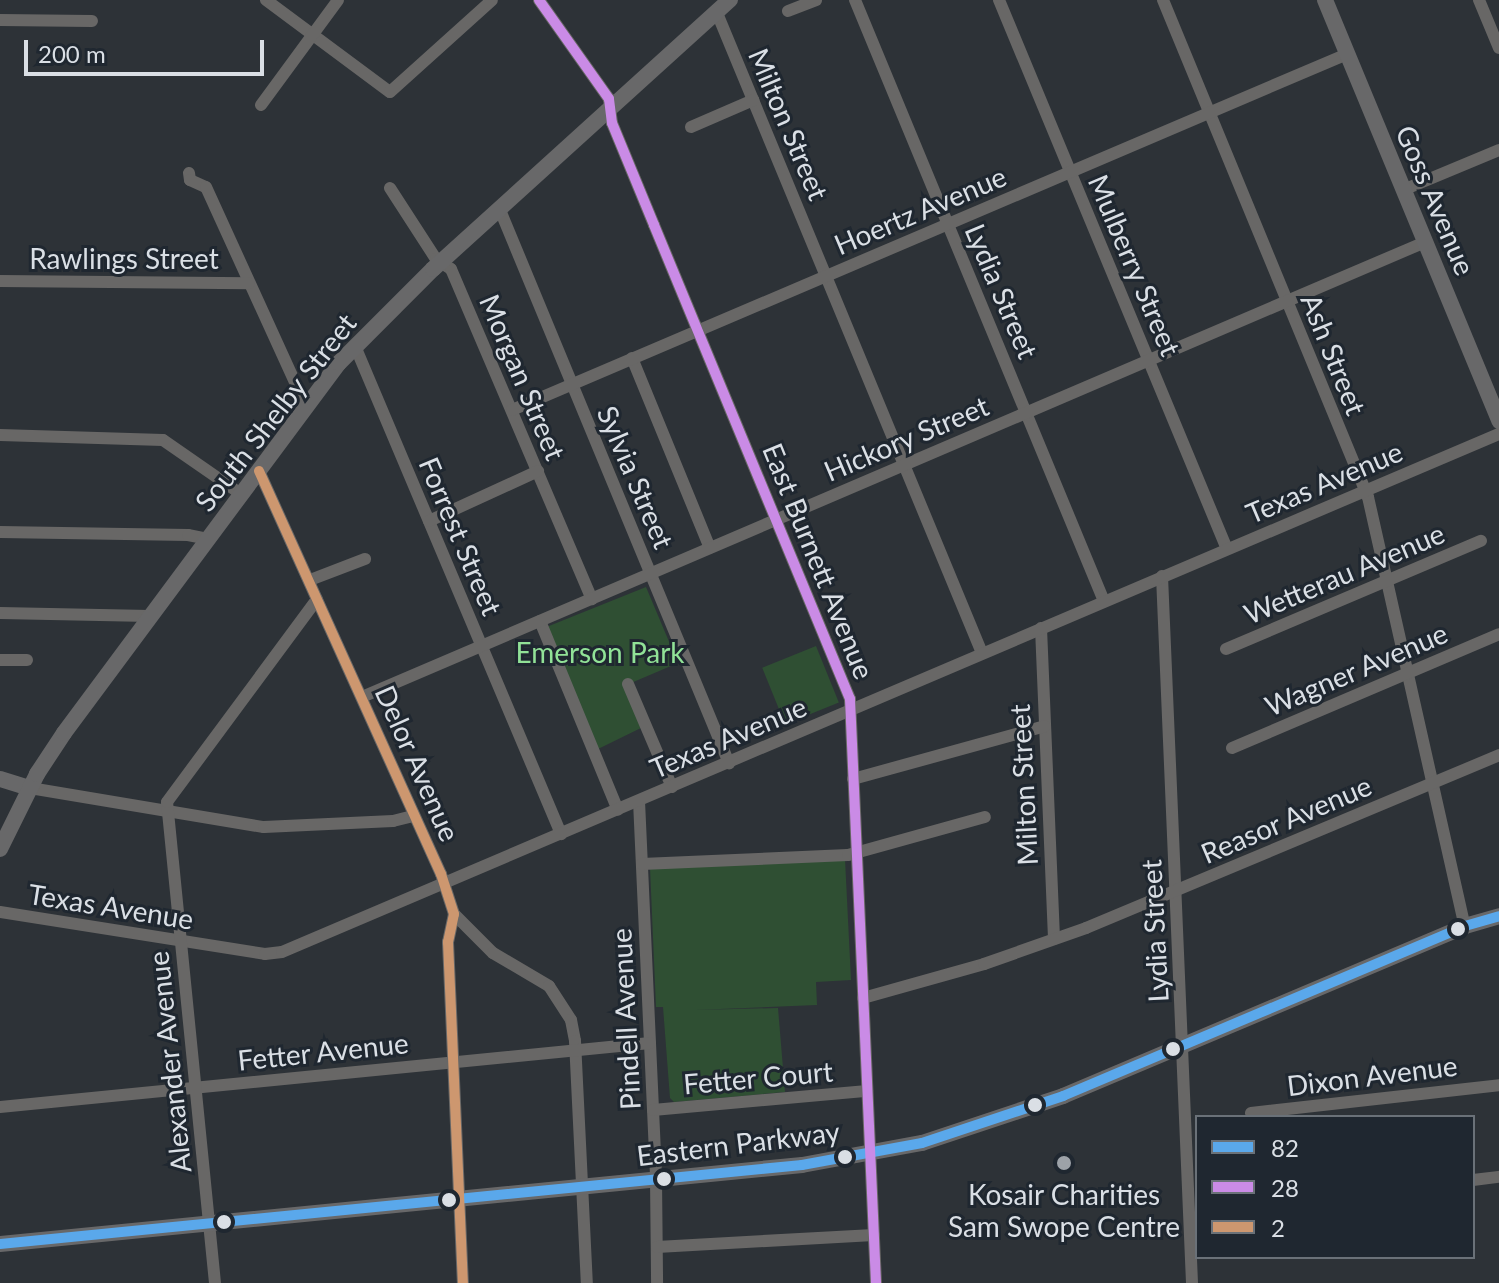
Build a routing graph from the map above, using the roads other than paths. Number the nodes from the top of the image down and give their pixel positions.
1 (266, 0) edge
2 (338, 0) edge
3 (492, 0) edge
4 (539, 0) edge
5 (730, 0) edge
6 (816, 0) edge
7 (855, 0) edge
8 (999, 0) edge
9 (1163, 0) edge
10 (1325, 0) edge
11 (1479, 0) edge
12 (788, 11) dead end
13 (717, 13) junction
14 (0, 20) edge
15 (92, 21) dead end
16 (312, 34) junction
17 (1499, 48) edge
18 (1347, 54) junction
19 (753, 100) junction
20 (261, 105) dead end
21 (610, 110) junction
22 (1209, 113) junction
23 (691, 127) dead end
24 (1499, 150) edge
25 (1070, 171) junction
26 (189, 173) dead end
27 (390, 188) dead end
28 (1403, 190) junction
29 (500, 210) junction
30 (948, 224) junction
31 (1425, 242) junction
32 (442, 260) junction
33 (826, 276) junction
34 (0, 281) edge
35 (249, 283) junction
36 (1287, 302) junction
37 (698, 330) junction
38 (355, 346) junction
39 (632, 358) junction
40 (1148, 361) junction
41 (572, 384) junction
42 (306, 406) junction
43 (512, 410) junction
44 (1026, 413) junction
45 (1499, 421) edge
46 (1499, 434) edge
47 (0, 435) edge
48 (905, 465) junction
49 (259, 471) junction
50 (538, 471) junction
51 (1365, 490) junction
52 (241, 494) junction
53 (777, 520) junction
54 (429, 521) junction
55 (0, 532) edge
56 (208, 539) junction
57 (1481, 541) dead end
58 (710, 548) junction
59 (1227, 549) junction
60 (365, 559) dead end
61 (651, 574) junction
62 (1162, 576) junction
63 (310, 580) junction
64 (1387, 581) junction
65 (317, 599) junction
66 (592, 599) junction
67 (1104, 601) junction
68 (0, 613) edge
69 (150, 616) junction
70 (540, 621) junction
71 (1041, 628) junction
72 (1499, 634) edge
73 (482, 646) junction
74 (1226, 649) dead end
75 (982, 653) junction
76 (0, 660) edge
77 (27, 660) dead end
78 (1408, 673) junction
79 (628, 684) dead end
80 (362, 697) junction
81 (850, 710) junction
82 (1045, 726) junction
83 (1232, 748) dead end
84 (1499, 755) edge
85 (729, 763) junction
86 (0, 779) edge
87 (853, 779) junction
88 (1433, 783) junction
89 (672, 787) junction
90 (30, 788) junction
91 (639, 801) junction
92 (618, 810) junction
93 (168, 811) junction
94 (413, 816) junction
95 (985, 817) dead end
96 (561, 834) junction
97 (0, 849) edge
98 (856, 852) junction
99 (642, 864) junction
100 (443, 885) junction
101 (1177, 891) junction
102 (0, 912) edge
103 (1495, 913) edge
104 (454, 914) junction
105 (1465, 926) junction
106 (1054, 939) junction
107 (182, 942) junction
108 (863, 998) junction
109 (650, 1043) junction
110 (1183, 1045) junction
111 (576, 1050) junction
112 (453, 1063) junction
113 (1499, 1085) edge
114 (196, 1088) junction
115 (867, 1091) junction
116 (0, 1107) edge
117 (653, 1110) junction
118 (1251, 1113) dead end
119 (871, 1153) junction
120 (1499, 1177) edge
121 (656, 1179) junction
122 (1475, 1180) edge
123 (582, 1186) junction
124 (459, 1198) junction
125 (209, 1222) junction
126 (874, 1235) junction
127 (0, 1244) edge
128 (657, 1247) junction
129 (215, 1283) edge
130 (463, 1283) edge
131 (587, 1283) edge
132 (657, 1283) edge
133 (876, 1283) edge
134 (1192, 1283) edge

1 - 16 street
2 - 16 street
3 - 16 street
4 - 21 street, East Burnett Avenue
5 - 13 main road, South Shelby Street
6 - 12 street
7 - 30 street, Lydia Street
8 - 25 street, Mulberry Street
9 - 22 street, Ash Street
10 - 18 main road, Goss Avenue
11 - 17 street
13 - 19 street, Milton Street
13 - 21 main road, South Shelby Street
14 - 15 street
16 - 20 street
18 - 22 street, Hoertz Avenue
18 - 28 main road, Goss Avenue
19 - 23 street
19 - 33 street, Milton Street
21 - 29 main road, South Shelby Street
21 - 37 street, East Burnett Avenue
22 - 25 street, Hoertz Avenue
22 - 36 street, Ash Street
24 - 28 street
25 - 30 street, Hoertz Avenue
25 - 40 street, Mulberry Street
26 - 35 street
27 - 32 street, Morgan Street
28 - 31 main road, Goss Avenue
29 - 32 main road, South Shelby Street
29 - 41 street, Sylvia Street
30 - 33 street, Hoertz Avenue
30 - 44 street, Lydia Street
31 - 36 street, Hickory Street
31 - 45 main road, Goss Avenue
32 - 38 main road, South Shelby Street
32 - 43 street, Morgan Street
33 - 37 street, Hoertz Avenue
33 - 48 street, Milton Street
34 - 35 street, Rawlings Street
35 - 42 street
36 - 40 street, Hickory Street
36 - 51 street, Ash Street
37 - 39 street, Hoertz Avenue
37 - 53 street, East Burnett Avenue
38 - 42 main road, South Shelby Street
38 - 54 street, Forrest Street
39 - 41 street, Hoertz Avenue
39 - 58 street
40 - 44 street, Hickory Street
40 - 59 street, Mulberry Street
41 - 43 street, Hoertz Avenue
41 - 61 street, Sylvia Street
42 - 49 main road, South Shelby Street
43 - 50 street, Morgan Street
44 - 48 street, Hickory Street
44 - 67 street, Lydia Street
46 - 51 street, Texas Avenue
47 - 52 street
48 - 53 street, Hickory Street
48 - 75 street, Milton Street
49 - 52 main road, South Shelby Street
49 - 63 street, Delor Avenue
50 - 54 street
50 - 66 street, Morgan Street
51 - 59 street, Texas Avenue
51 - 64 street, Ash Street
52 - 56 main road, South Shelby Street
53 - 58 street, Hickory Street
53 - 81 street, East Burnett Avenue
54 - 73 street, Forrest Street
55 - 56 street
56 - 69 main road, South Shelby Street
57 - 64 street, Wetterau Avenue
58 - 61 street, Hickory Street
59 - 62 street, Texas Avenue
60 - 63 street
61 - 66 street, Hickory Street
61 - 85 street, Sylvia Street
62 - 67 street, Texas Avenue
62 - 101 street, Lydia Street
63 - 65 street, Delor Avenue
64 - 74 street, Wetterau Avenue
64 - 78 street, Ash Street
65 - 80 street, Delor Avenue
65 - 93 street
66 - 70 street, Hickory Street
67 - 71 street, Texas Avenue
68 - 69 street
69 - 90 main road, South Shelby Street
70 - 73 street, Hickory Street
70 - 92 street
71 - 75 street, Texas Avenue
71 - 82 street, Milton Street
72 - 78 street, Wagner Avenue
73 - 80 street, Hickory Street
73 - 96 street, Forrest Street
75 - 81 street, Texas Avenue
76 - 77 street
78 - 83 street, Wagner Avenue
78 - 88 street, Ash Street
79 - 89 street
80 - 94 street, Delor Avenue
81 - 85 street, Texas Avenue
81 - 87 street, East Burnett Avenue
82 - 87 street
82 - 106 street, Milton Street
84 - 88 street, Reasor Avenue
85 - 89 street, Texas Avenue
86 - 90 main road
87 - 98 street, East Burnett Avenue
88 - 101 street, Reasor Avenue
88 - 105 street, Ash Street
89 - 91 street, Texas Avenue
90 - 93 street
90 - 97 main road, South Shelby Street
91 - 92 street, Texas Avenue
91 - 99 street, Pindell Avenue
92 - 96 street, Texas Avenue
93 - 94 street
93 - 107 street, Alexander Avenue
94 - 100 street, Delor Avenue
95 - 98 street
96 - 100 street, Texas Avenue
98 - 99 street
98 - 108 street, East Burnett Avenue
99 - 109 street, Pindell Avenue
100 - 104 street, Delor Avenue
100 - 107 street, Texas Avenue
101 - 106 street, Reasor Avenue
101 - 110 street, Lydia Street
102 - 107 street, Texas Avenue
103 - 105 main road, Eastern Parkway
104 - 111 street
104 - 112 street, Delor Avenue
105 - 110 main road, Eastern Parkway
106 - 108 street, Reasor Avenue
107 - 114 street, Alexander Avenue
108 - 115 street, East Burnett Avenue
109 - 111 street, Fetter Avenue
109 - 117 street, Pindell Avenue
110 - 119 main road, Eastern Parkway
110 - 134 street, Lydia Street
111 - 112 street, Fetter Avenue
111 - 123 street
112 - 114 street, Fetter Avenue
112 - 124 street, Delor Avenue
113 - 118 street, Dixon Avenue
114 - 116 street, Fetter Avenue
114 - 125 street, Alexander Avenue
115 - 117 street, Fetter Court
115 - 119 street, East Burnett Avenue
117 - 121 street, Pindell Avenue
119 - 121 main road, Eastern Parkway
119 - 126 street, East Burnett Avenue
120 - 122 street
121 - 123 main road, Eastern Parkway
121 - 128 street, Pindell Avenue
123 - 124 main road, Eastern Parkway
123 - 131 street
124 - 125 main road, Eastern Parkway
124 - 130 street, Delor Avenue
125 - 127 main road, Eastern Parkway
125 - 129 street, Alexander Avenue
126 - 128 street
126 - 133 street, East Burnett Avenue
128 - 132 street, Pindell Avenue

